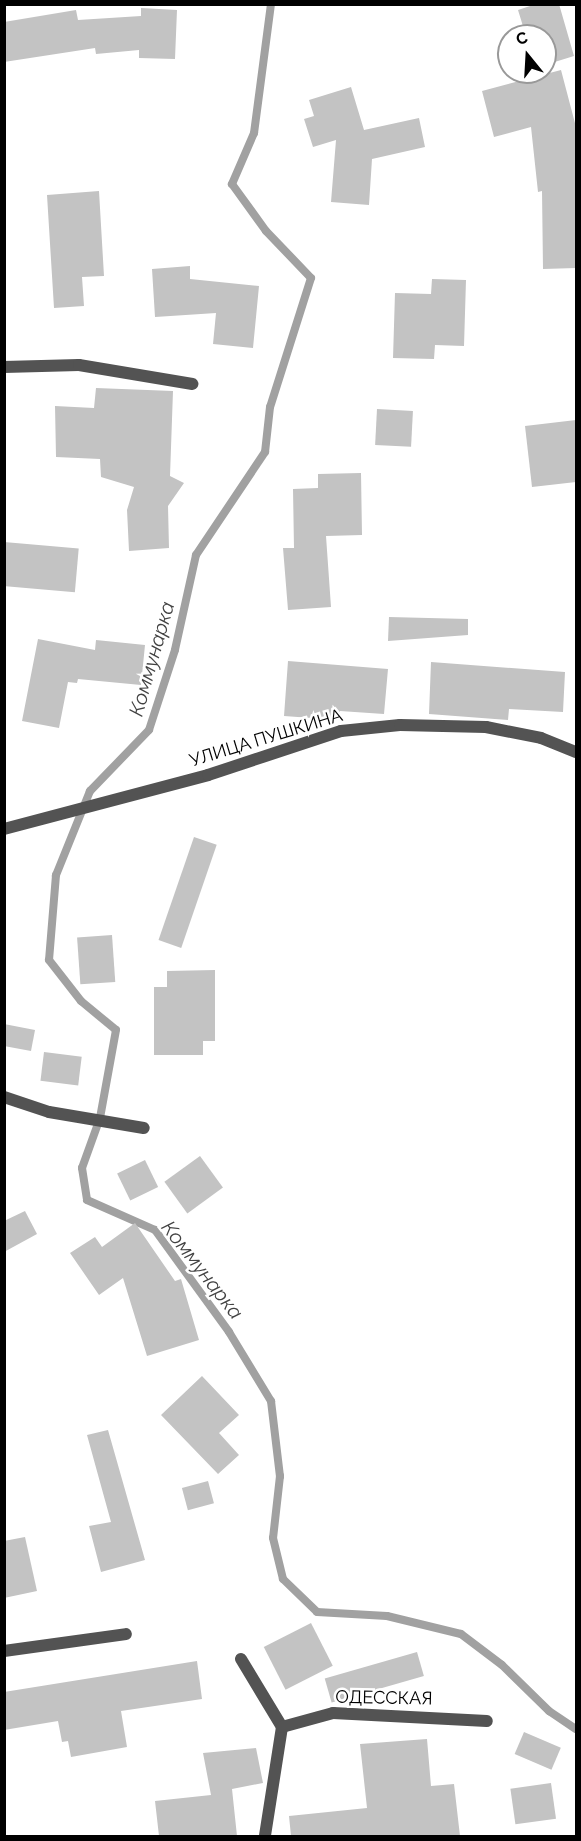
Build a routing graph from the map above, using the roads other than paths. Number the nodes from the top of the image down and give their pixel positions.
1 (4, 367) edge
2 (192, 384) dead end
3 (576, 752) edge
4 (4, 829) edge
5 (4, 1097) edge
6 (144, 1128) dead end
7 (126, 1634) dead end
8 (4, 1651) edge
9 (240, 1659) dead end
10 (487, 1721) dead end
11 (282, 1727) junction
12 (265, 1836) edge

1 - 2 street
3 - 4 street, УЛИЦА ПУШКИНА
5 - 6 street
7 - 8 street
9 - 11 street
10 - 11 street, ОДЕССКАЯ
11 - 12 street

